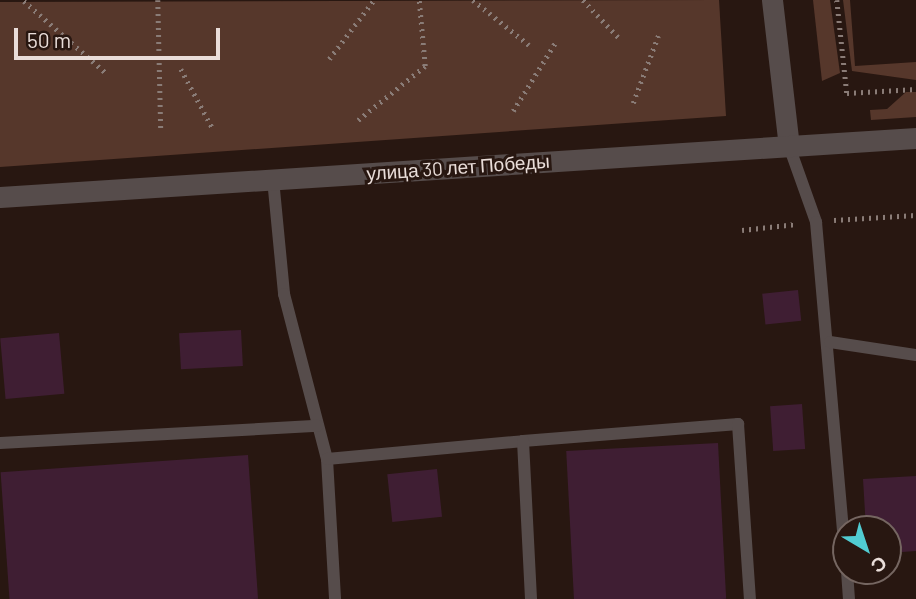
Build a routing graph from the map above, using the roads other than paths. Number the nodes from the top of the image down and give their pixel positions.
1 (772, 0) edge
2 (916, 138) edge
3 (789, 146) junction
4 (273, 179) junction
5 (0, 197) edge
6 (830, 342) junction
7 (916, 355) edge
8 (318, 426) junction
9 (523, 441) junction
10 (0, 443) edge
11 (327, 459) junction
12 (843, 515) edge
13 (335, 599) edge
14 (531, 599) edge
15 (750, 599) edge

1 - 3 street
2 - 3 street, улица 30 лет Победы
3 - 4 street, улица 30 лет Победы
3 - 6 lane
4 - 5 street, улица 30 лет Победы
4 - 8 lane
6 - 7 lane
6 - 12 lane
8 - 10 lane
8 - 11 lane
9 - 11 lane
9 - 14 lane
9 - 15 lane
11 - 13 lane

